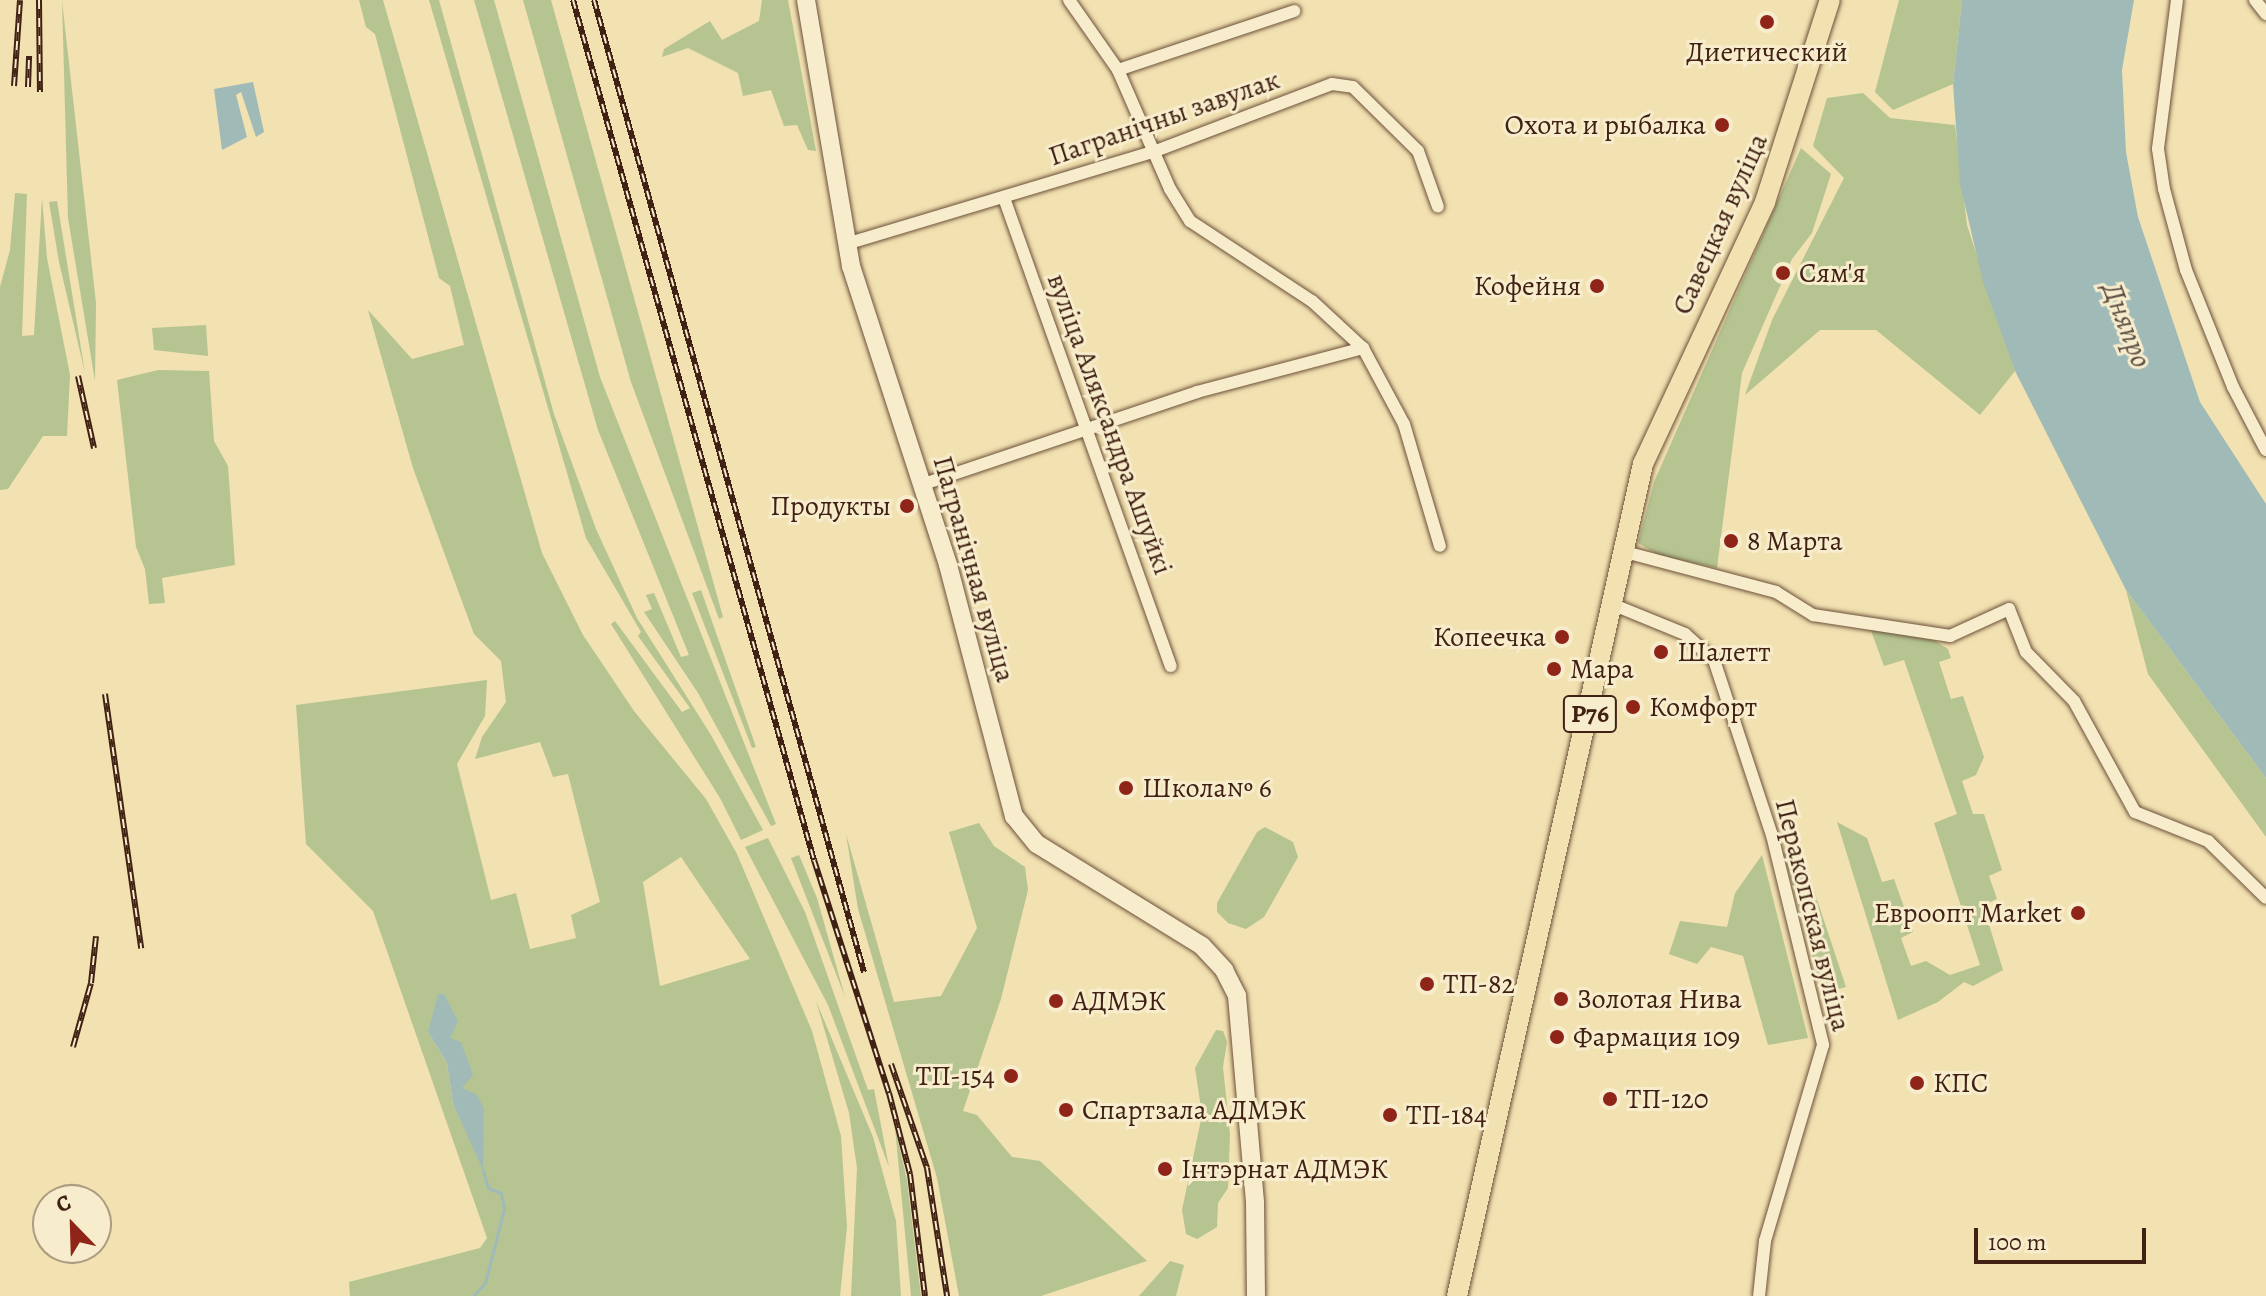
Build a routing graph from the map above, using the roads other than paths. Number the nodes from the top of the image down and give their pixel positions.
1 (806, 0) edge
2 (1069, 0) edge
3 (1830, 0) edge
4 (2177, 0) edge
5 (2255, 0) edge
6 (1294, 11) dead end
7 (2266, 14) edge
8 (1118, 70) junction
9 (1153, 152) junction
10 (1004, 198) junction
11 (1438, 207) dead end
12 (846, 244) junction
13 (1363, 348) junction
14 (1086, 431) junction
15 (2266, 450) edge
16 (924, 484) junction
17 (1440, 546) dead end
18 (1625, 552) junction
19 (1614, 605) junction
20 (1171, 666) dead end
21 (2266, 898) edge
22 (1256, 1296) edge
23 (1457, 1296) edge
24 (1759, 1296) edge

1 - 12 main road, Пагранічная вуліца
2 - 8 street
3 - 18 main road, Савецкая вуліца / Р76
4 - 15 street
5 - 7 street
6 - 8 street
8 - 9 street
9 - 10 street, Пагранічны завулак
9 - 11 street, Пагранічны завулак
9 - 13 street
10 - 12 street, Пагранічны завулак
10 - 14 street, вуліца Аляксандра Ашуйкі
12 - 16 main road, Пагранічная вуліца
13 - 14 street
13 - 17 street
14 - 16 street
14 - 20 street, вуліца Аляксандра Ашуйкі
16 - 22 main road, Пагранічная вуліца
18 - 19 main road, Р76
18 - 21 street
19 - 23 main road, Р76
19 - 24 street, Перакопская вуліца

